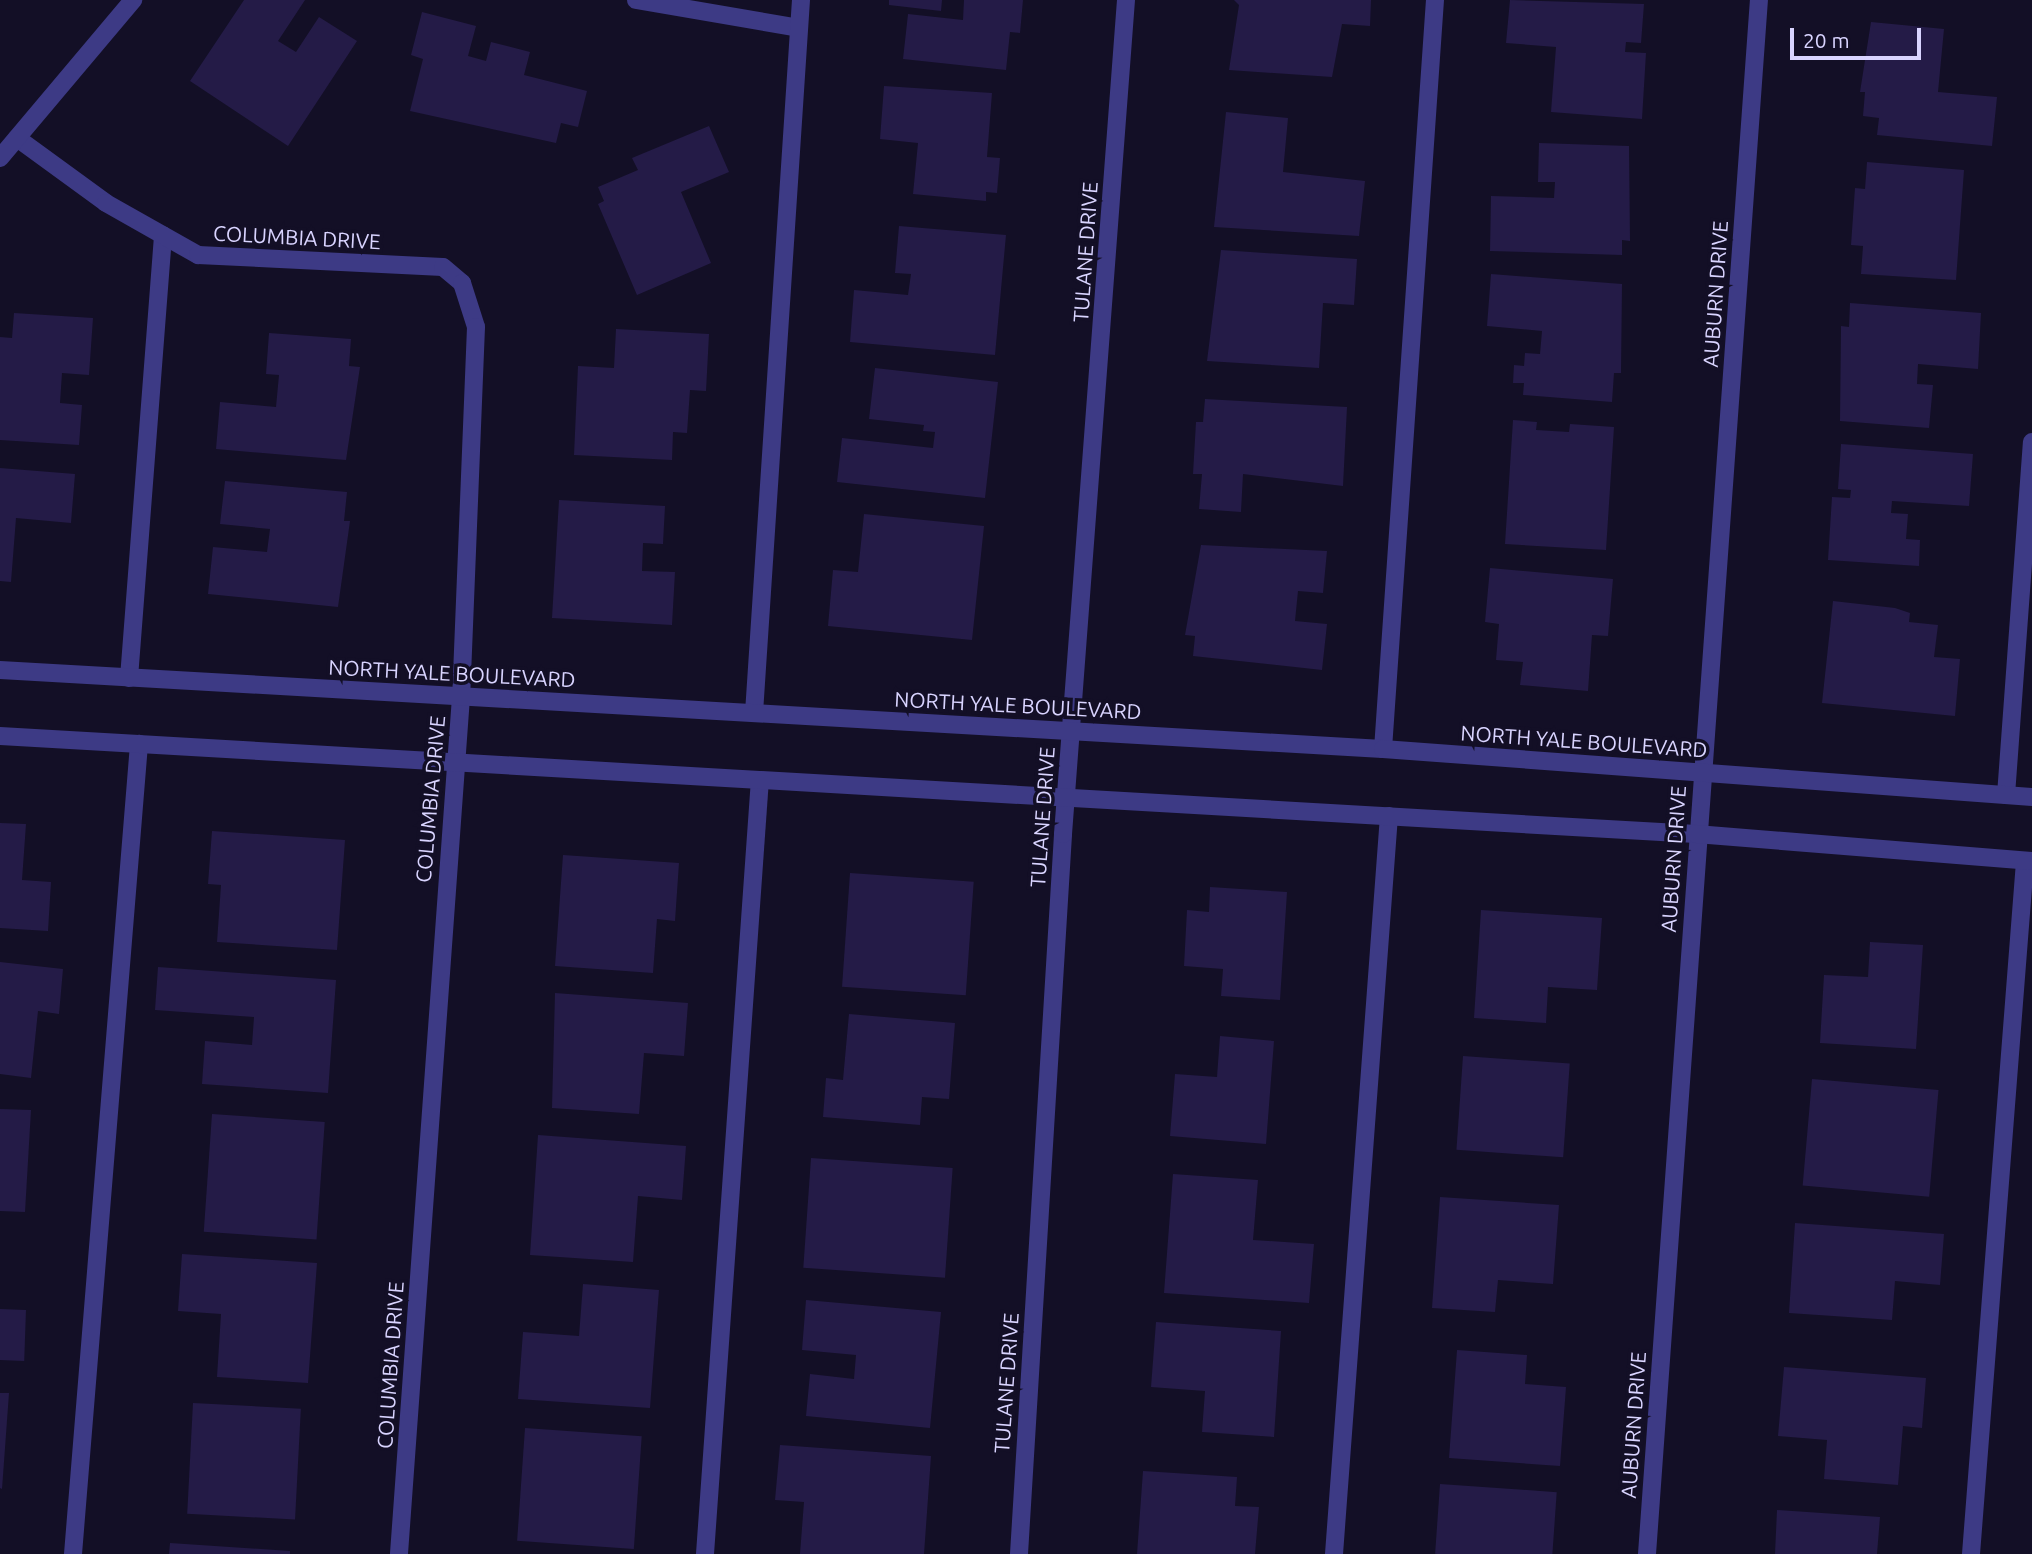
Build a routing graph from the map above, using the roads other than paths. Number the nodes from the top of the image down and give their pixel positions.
1 (133, 0) edge
2 (636, 0) edge
3 (801, 0) edge
4 (1126, 0) edge
5 (1435, 0) edge
6 (1759, 0) edge
7 (799, 28) junction
8 (17, 138) junction
9 (0, 158) edge
10 (163, 235) junction
11 (2032, 442) edge
12 (0, 670) edge
13 (129, 678) junction
14 (461, 697) junction
15 (754, 713) junction
16 (1072, 730) junction
17 (0, 736) edge
18 (139, 744) junction
19 (1383, 749) junction
20 (454, 763) junction
21 (1702, 773) junction
22 (760, 780) junction
23 (2006, 795) junction
24 (1066, 796) junction
25 (2032, 797) edge
26 (1390, 816) junction
27 (1696, 834) junction
28 (2028, 861) edge
29 (73, 1554) edge
30 (399, 1554) edge
31 (705, 1554) edge
32 (1018, 1554) edge
33 (1334, 1554) edge
34 (1647, 1554) edge
35 (1971, 1554) edge

1 - 8 street
2 - 7 street
3 - 7 street
4 - 16 street, TULANE DRIVE
5 - 19 street
6 - 21 street, AUBURN DRIVE
7 - 15 street
8 - 9 street
8 - 10 street, COLUMBIA DRIVE
10 - 13 street
10 - 14 street, COLUMBIA DRIVE
11 - 23 street
12 - 13 street, NORTH YALE BOULEVARD
13 - 14 street, NORTH YALE BOULEVARD
14 - 15 street, NORTH YALE BOULEVARD
14 - 20 street, COLUMBIA DRIVE
15 - 16 street, NORTH YALE BOULEVARD
16 - 19 street, NORTH YALE BOULEVARD
16 - 24 street, TULANE DRIVE
17 - 18 street
18 - 20 street
18 - 29 street
19 - 21 street, NORTH YALE BOULEVARD
20 - 22 street
20 - 30 street, COLUMBIA DRIVE
21 - 23 street, NORTH YALE BOULEVARD
21 - 27 street, AUBURN DRIVE
22 - 24 street
22 - 31 street
23 - 25 street, NORTH YALE BOULEVARD
24 - 26 street
24 - 32 street, TULANE DRIVE
26 - 27 street
26 - 33 street
27 - 28 street
27 - 34 street, AUBURN DRIVE
28 - 35 street

